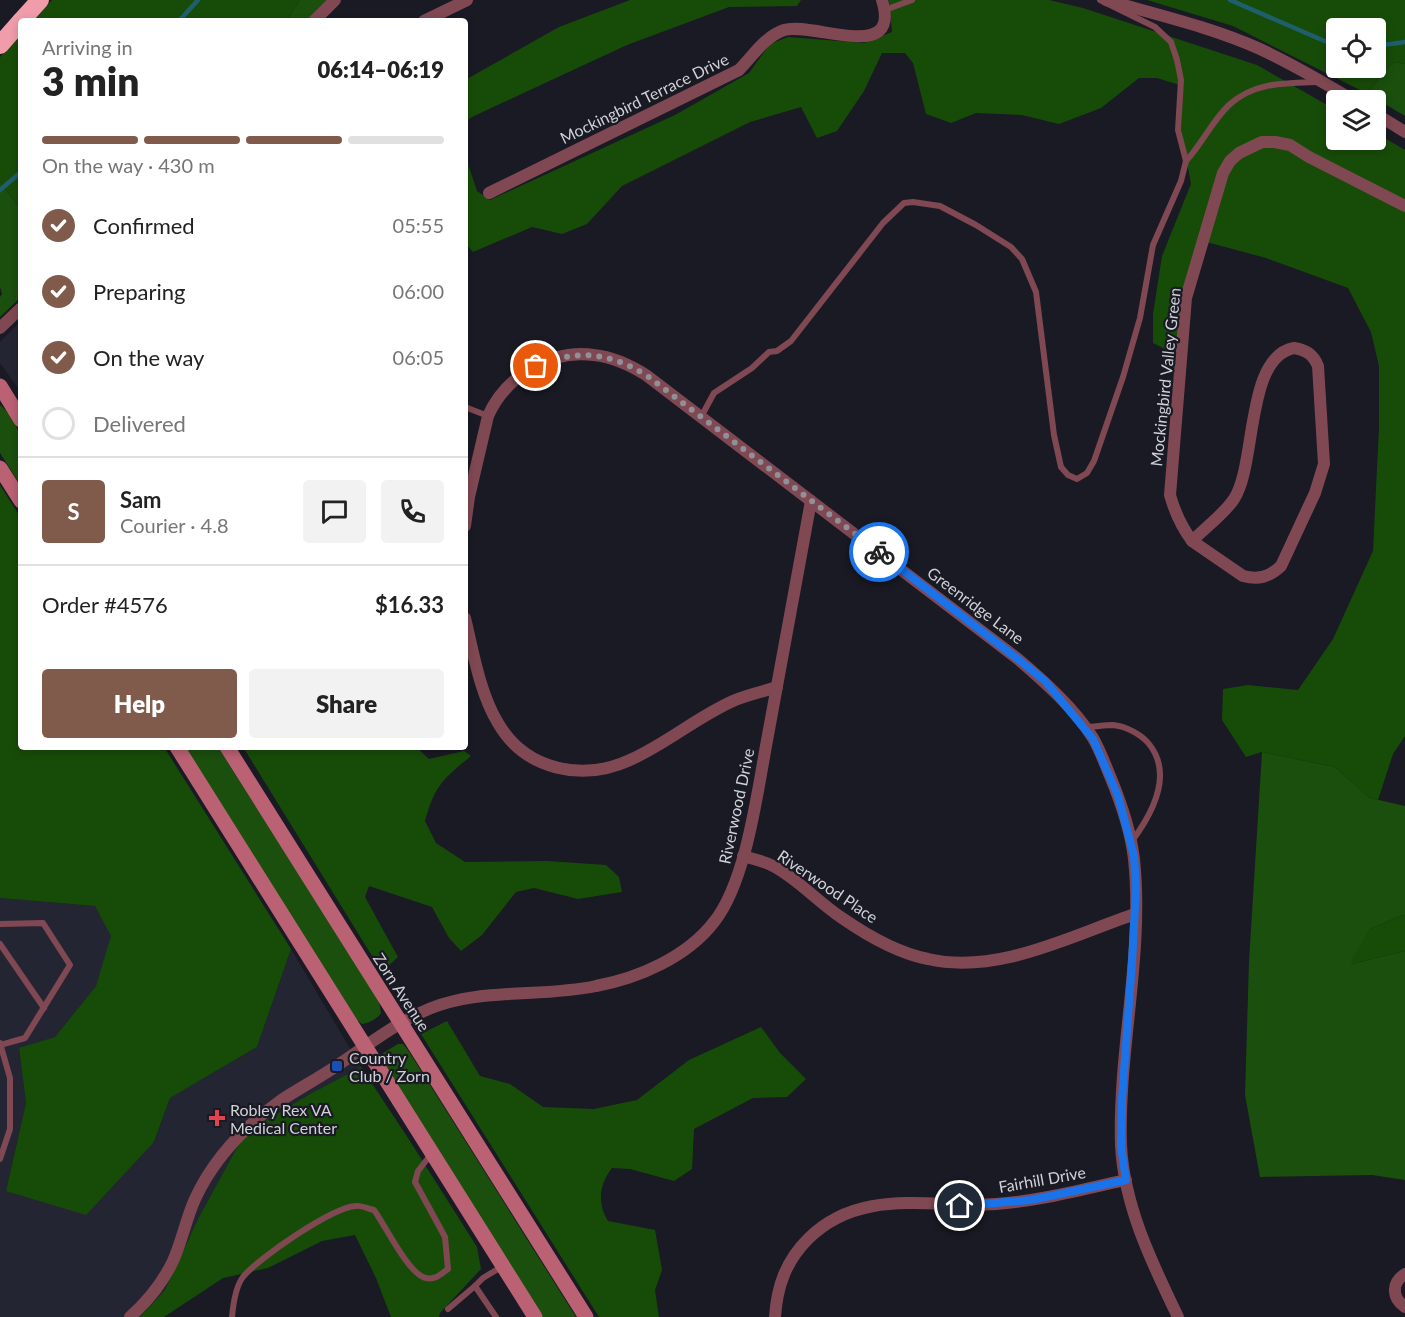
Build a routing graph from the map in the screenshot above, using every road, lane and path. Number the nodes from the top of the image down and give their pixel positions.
1 (40, 0) edge
2 (335, 0) edge
3 (467, 0) edge
4 (912, 0) edge
5 (1100, 0) edge
6 (1106, 0) edge
7 (883, 5) edge
8 (24, 18) edge
9 (317, 18) edge
10 (430, 18) edge
11 (18, 24) edge
12 (0, 45) edge
13 (1322, 81) junction
14 (1337, 90) edge
15 (1386, 120) edge
16 (1405, 132) edge
17 (1186, 161) junction
18 (489, 193) dead end
19 (1405, 206) edge
20 (18, 311) edge
21 (0, 328) edge
22 (0, 386) edge
23 (468, 408) edge
24 (18, 415) edge
25 (488, 416) junction
26 (701, 417) junction
27 (0, 468) edge
28 (18, 496) edge
29 (811, 501) junction
30 (468, 510) edge
31 (1192, 541) junction
32 (468, 629) edge
33 (777, 687) junction
34 (1084, 728) junction
35 (179, 750) edge
36 (229, 750) edge
37 (1130, 843) junction
38 (743, 856) junction
39 (1135, 914) junction
40 (0, 924) edge
41 (0, 944) edge
42 (44, 1008) junction
43 (400, 1024) junction
44 (0, 1044) edge
45 (366, 1046) junction
46 (432, 1153) junction
47 (0, 1159) edge
48 (1126, 1180) junction
49 (503, 1266) junction
50 (1405, 1274) edge
51 (475, 1286) junction
52 (1405, 1307) edge
53 (448, 1309) dead end
54 (130, 1317) edge
55 (232, 1317) edge
56 (496, 1317) edge
57 (535, 1317) edge
58 (586, 1317) edge
59 (775, 1317) edge
60 (1178, 1317) edge

1 - 8 highway
2 - 9 street
3 - 10 street
4 - 7 lane
5 - 17 lane
6 - 13 street
7 - 18 street, Mockingbird Terrace Drive
11 - 12 highway
13 - 14 street
13 - 17 lane
15 - 16 street
17 - 26 lane
19 - 31 street, Mockingbird Valley Green
20 - 21 street
22 - 24 main road
23 - 25 lane
25 - 26 street, Greenridge Lane
25 - 30 street, Greenridge Lane
26 - 29 street, Greenridge Lane
27 - 28 main road
29 - 33 street, Riverwood Drive
29 - 34 street, Greenridge Lane
31 - 31 street, Mockingbird Valley Green
32 - 33 street
33 - 38 street, Riverwood Drive
34 - 37 street, Greenridge Lane
34 - 37 lane
35 - 45 main road
36 - 43 main road, Zorn Avenue
37 - 39 street, Greenridge Lane
38 - 39 street, Riverwood Place
38 - 43 street, Riverwood Drive
39 - 48 street, Greenridge Lane
40 - 42 lane
41 - 42 lane
42 - 44 lane
43 - 45 street, Riverwood Drive
43 - 58 main road, Zorn Avenue
44 - 47 lane
45 - 46 main road
45 - 54 street, Riverwood Drive
46 - 49 main road
46 - 55 lane
48 - 59 street, Fairhill Drive
48 - 60 street, Greenridge Lane
49 - 51 lane
49 - 57 main road
50 - 52 street
51 - 53 lane
51 - 56 lane

